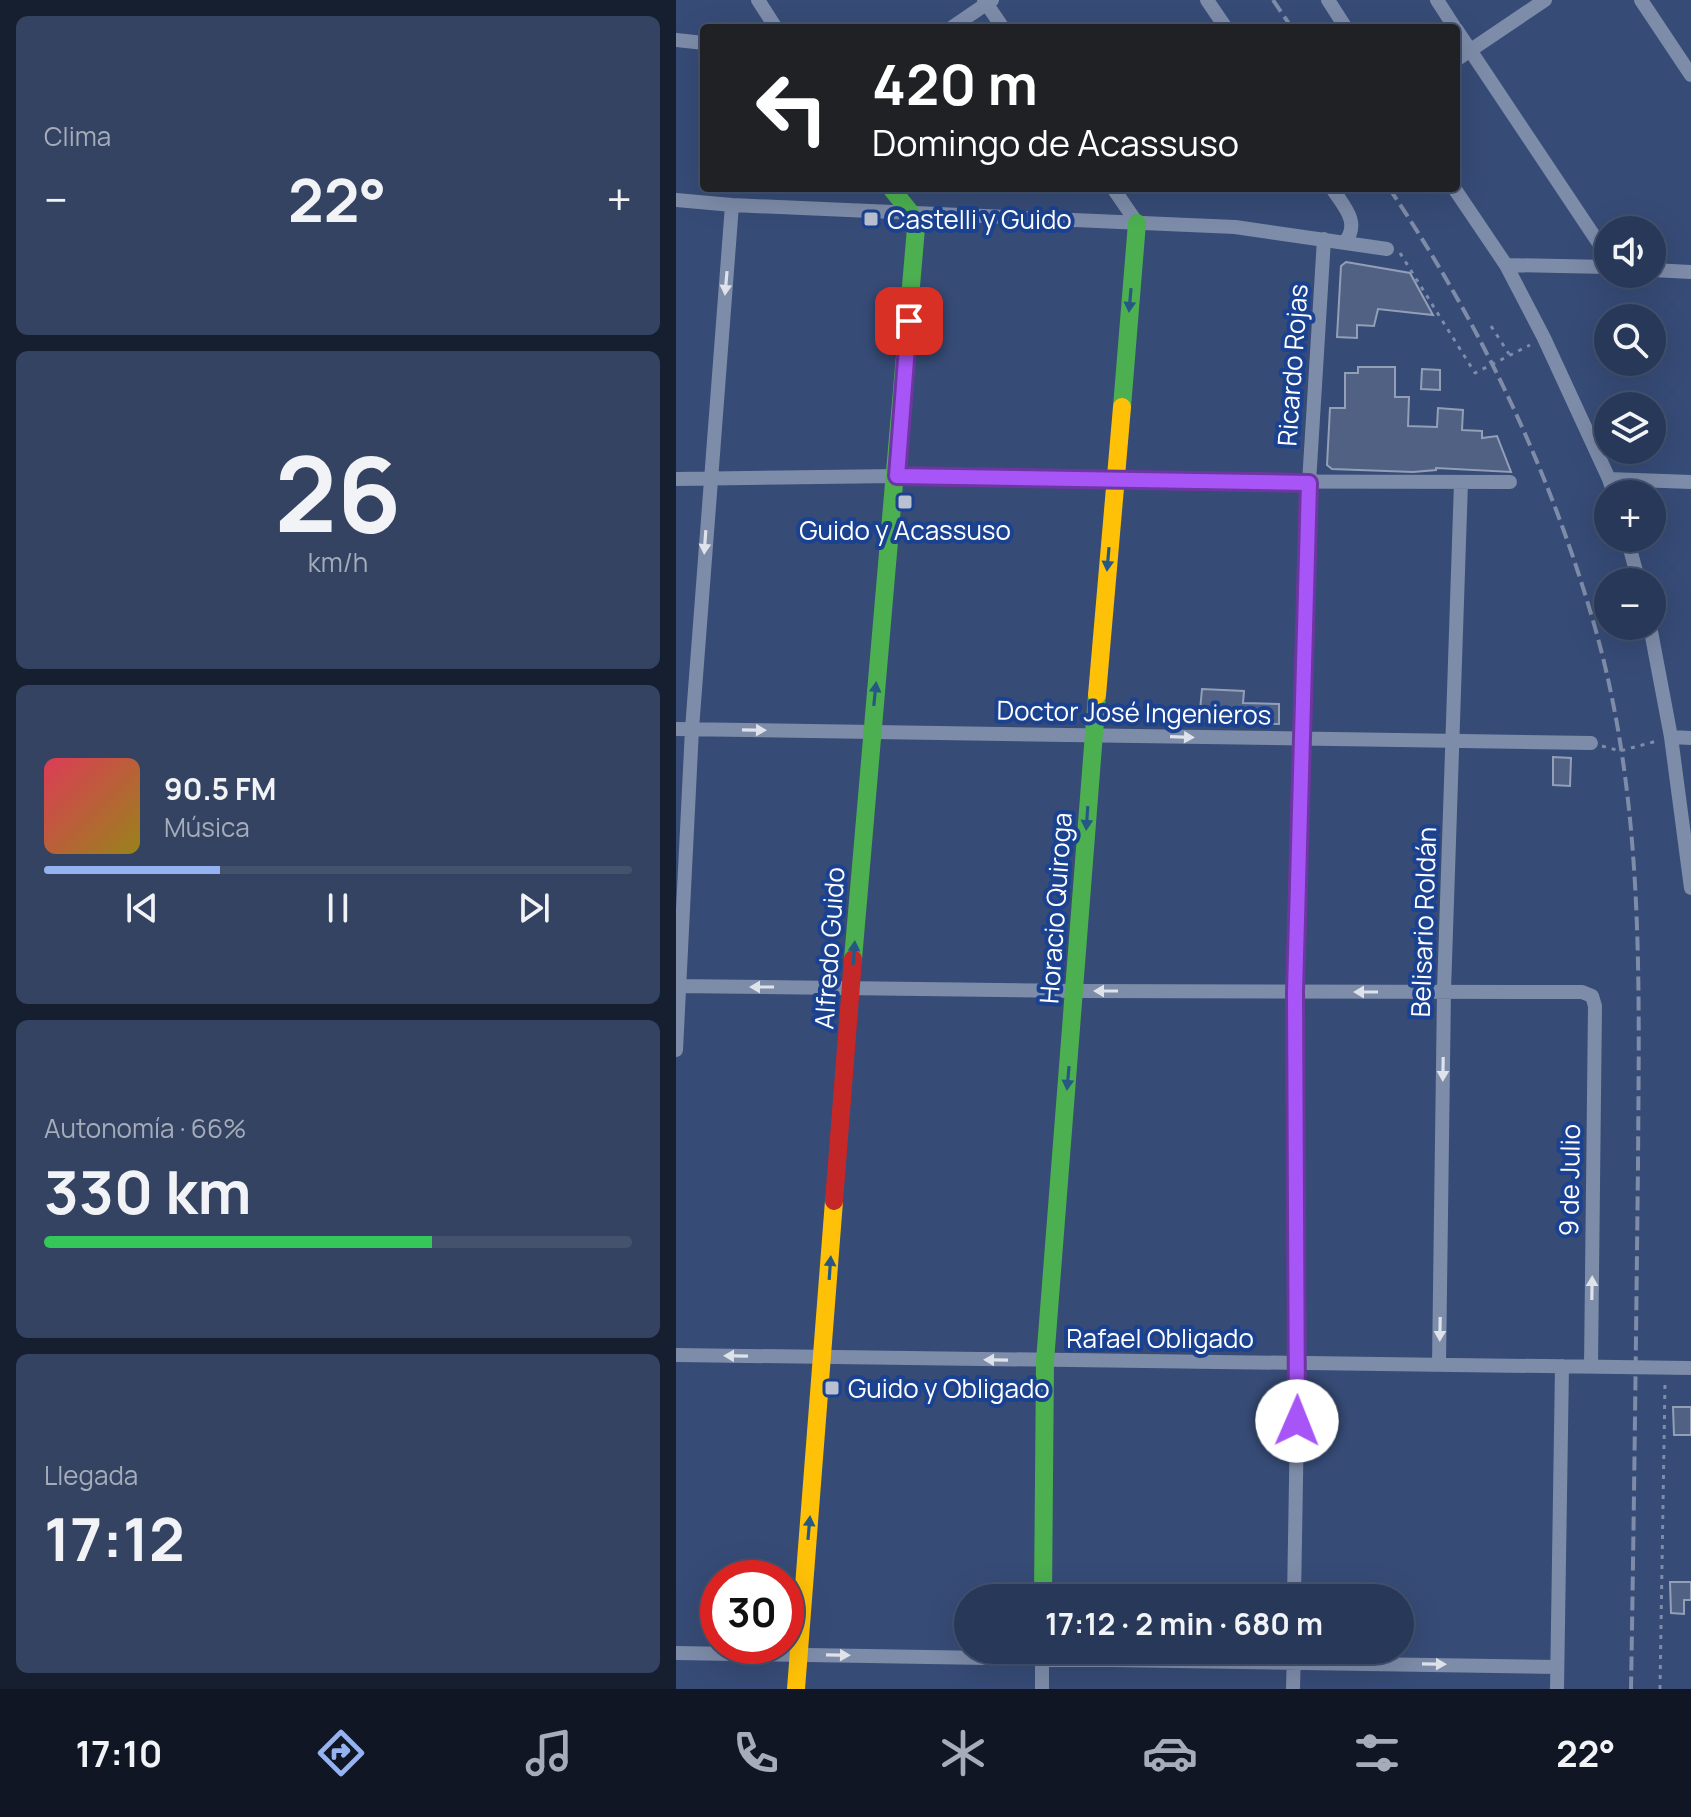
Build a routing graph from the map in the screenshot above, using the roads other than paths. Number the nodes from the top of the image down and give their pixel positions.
1 (758, 0) edge
2 (1207, 0) edge
3 (1328, 0) edge
4 (1437, 0) edge
5 (1545, 0) edge
6 (1641, 0) edge
7 (987, 1) edge
8 (773, 24) edge
9 (956, 24) edge
10 (1001, 24) edge
11 (1223, 24) edge
12 (1343, 24) edge
13 (1453, 24) edge
14 (1460, 35) edge
15 (676, 40) edge
16 (700, 43) edge
17 (1470, 51) junction
18 (1460, 57) edge
19 (1691, 75) edge
20 (894, 192) edge
21 (1116, 192) edge
22 (1335, 192) edge
23 (1457, 192) edge
24 (676, 200) edge
25 (732, 205) junction
26 (910, 212) junction
27 (1137, 223) junction
28 (1594, 236) edge
29 (1324, 239) junction
30 (1345, 242) junction
31 (1387, 249) road end
32 (1506, 265) junction
33 (1594, 267) edge
34 (1666, 271) edge
35 (1691, 272) edge
36 (897, 476) junction
37 (676, 479) edge
38 (709, 479) junction
39 (1609, 479) joint
40 (1115, 481) junction
41 (1461, 482) junction
42 (1510, 482) dead end
43 (1691, 482) edge
44 (1309, 483) junction
45 (1653, 640) edge
46 (676, 729) edge
47 (692, 729) junction
48 (871, 731) junction
49 (1094, 734) junction
50 (1671, 737) junction
51 (1301, 738) junction
52 (1691, 738) edge
53 (1452, 740) junction
54 (1591, 743) road end
55 (1691, 888) edge
56 (678, 986) edge
57 (852, 988) junction
58 (1075, 991) junction
59 (1444, 991) junction
60 (1295, 992) junction
61 (676, 1050) edge
62 (676, 1355) edge
63 (824, 1357) junction
64 (1045, 1361) junction
65 (1298, 1362) junction
66 (1439, 1364) junction
67 (1562, 1366) junction
68 (1591, 1366) junction
69 (1691, 1368) edge
70 (1043, 1584) edge
71 (1294, 1584) edge
72 (804, 1595) edge
73 (676, 1653) edge
74 (700, 1653) edge
75 (804, 1654) edge
76 (954, 1654) edge
77 (1414, 1661) edge
78 (798, 1664) edge
79 (1042, 1664) edge
80 (1294, 1664) edge
81 (1557, 1667) junction
82 (796, 1689) edge
83 (1042, 1689) edge
84 (1293, 1689) edge
85 (1557, 1689) edge

1 - 8 street
2 - 11 street
3 - 12 street
4 - 13 street
5 - 17 street
6 - 19 street
7 - 9 street
7 - 10 street
14 - 17 street
15 - 16 street
17 - 18 street
17 - 28 street
20 - 26 street
21 - 27 street
22 - 30 street
23 - 32 street
24 - 25 street
25 - 26 street
25 -> 38 street
26 - 27 street
26 - 36 street, Alfredo Guido
27 - 29 street
27 -> 40 street, Horacio Quiroga
29 - 30 street
29 - 44 street, Ricardo Rojas
30 - 31 street
32 - 33 street
32 - 39 street
34 - 35 street
36 - 38 street
36 - 40 street
48 -> 36 street, Alfredo Guido
37 - 38 street
38 -> 47 street
39 - 43 street
40 - 44 street
40 -> 49 street, Horacio Quiroga
41 - 42 street
41 - 44 street
41 - 53 street, Belisario Roldán
44 - 51 street, Ricardo Rojas
45 - 50 street
46 - 47 street, Doctor José Ingenieros
47 -> 48 street, Doctor José Ingenieros
47 - 56 street
48 - 49 street, Doctor José Ingenieros
57 -> 48 street, Alfredo Guido
49 -> 51 street, Doctor José Ingenieros
49 -> 58 street, Horacio Quiroga
50 - 52 street
50 - 55 street
51 - 53 street, Doctor José Ingenieros
51 - 60 street, Ricardo Rojas
53 - 54 street, Doctor José Ingenieros
53 - 59 street, Belisario Roldán
57 -> 56 street
56 - 61 street
57 - 58 street
63 -> 57 street, Alfredo Guido
60 -> 58 street
58 -> 64 street, Horacio Quiroga
59 -> 60 street
59 -> 66 street, Belisario Roldán
68 -> 59 street, 9 de Julio
60 - 65 street, Ricardo Rojas
63 -> 62 street, Rafael Obligado
64 -> 63 street, Rafael Obligado
72 -> 63 street, Alfredo Guido
64 - 65 street, Rafael Obligado
64 - 70 street, Horacio Quiroga
65 - 66 street, Rafael Obligado
65 - 71 street, Ricardo Rojas
66 - 67 street, Rafael Obligado
67 - 68 street, Rafael Obligado
67 - 81 street
68 - 69 street, Rafael Obligado
73 - 74 street
75 -> 76 street
77 -> 81 street
78 - 82 street, Alfredo Guido
79 - 83 street
80 - 84 street
81 - 85 street

